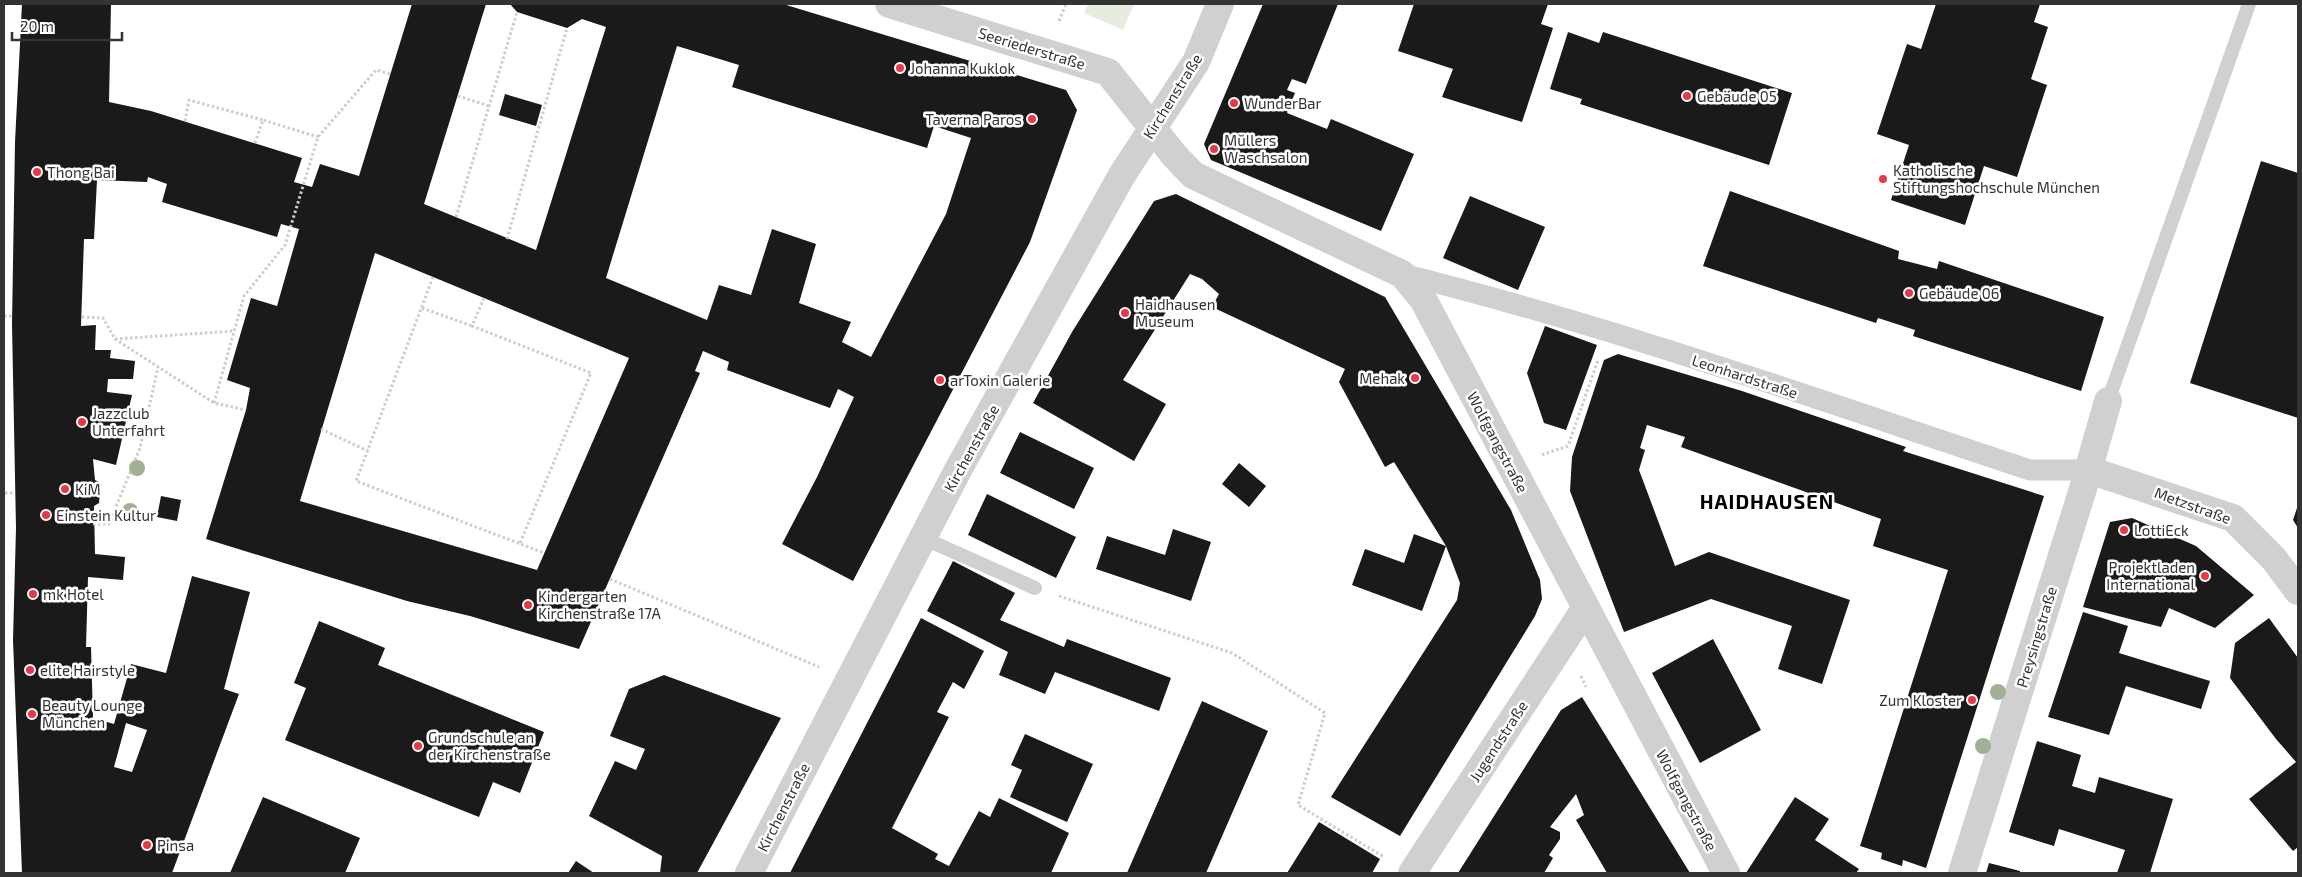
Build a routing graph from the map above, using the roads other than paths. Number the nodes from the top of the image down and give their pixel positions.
1 (889, 4) edge
2 (1220, 4) edge
3 (2249, 4) edge
4 (1153, 127) junction
5 (1402, 274) junction
6 (2108, 401) joint
7 (2088, 470) junction
8 (923, 538) junction
9 (1035, 588) road end
10 (2298, 591) edge
11 (1585, 609) junction
12 (1402, 868) edge
13 (749, 873) edge
14 (1726, 873) edge
15 (1962, 873) edge

1 - 4 street, Seeriederstraße
2 - 4 street, Kirchenstraße
3 - 6 lane
4 - 5 street, Wolfgangstraße
4 - 8 street, Kirchenstraße
5 - 7 street, Leonhardstraße
5 - 11 street, Wolfgangstraße
6 - 7 street, Preysingstraße
7 - 10 street, Metzstraße
7 - 15 street, Preysingstraße
8 - 9 lane
8 - 13 street, Kirchenstraße
11 - 12 street, Jugendstraße
11 - 14 street, Wolfgangstraße

